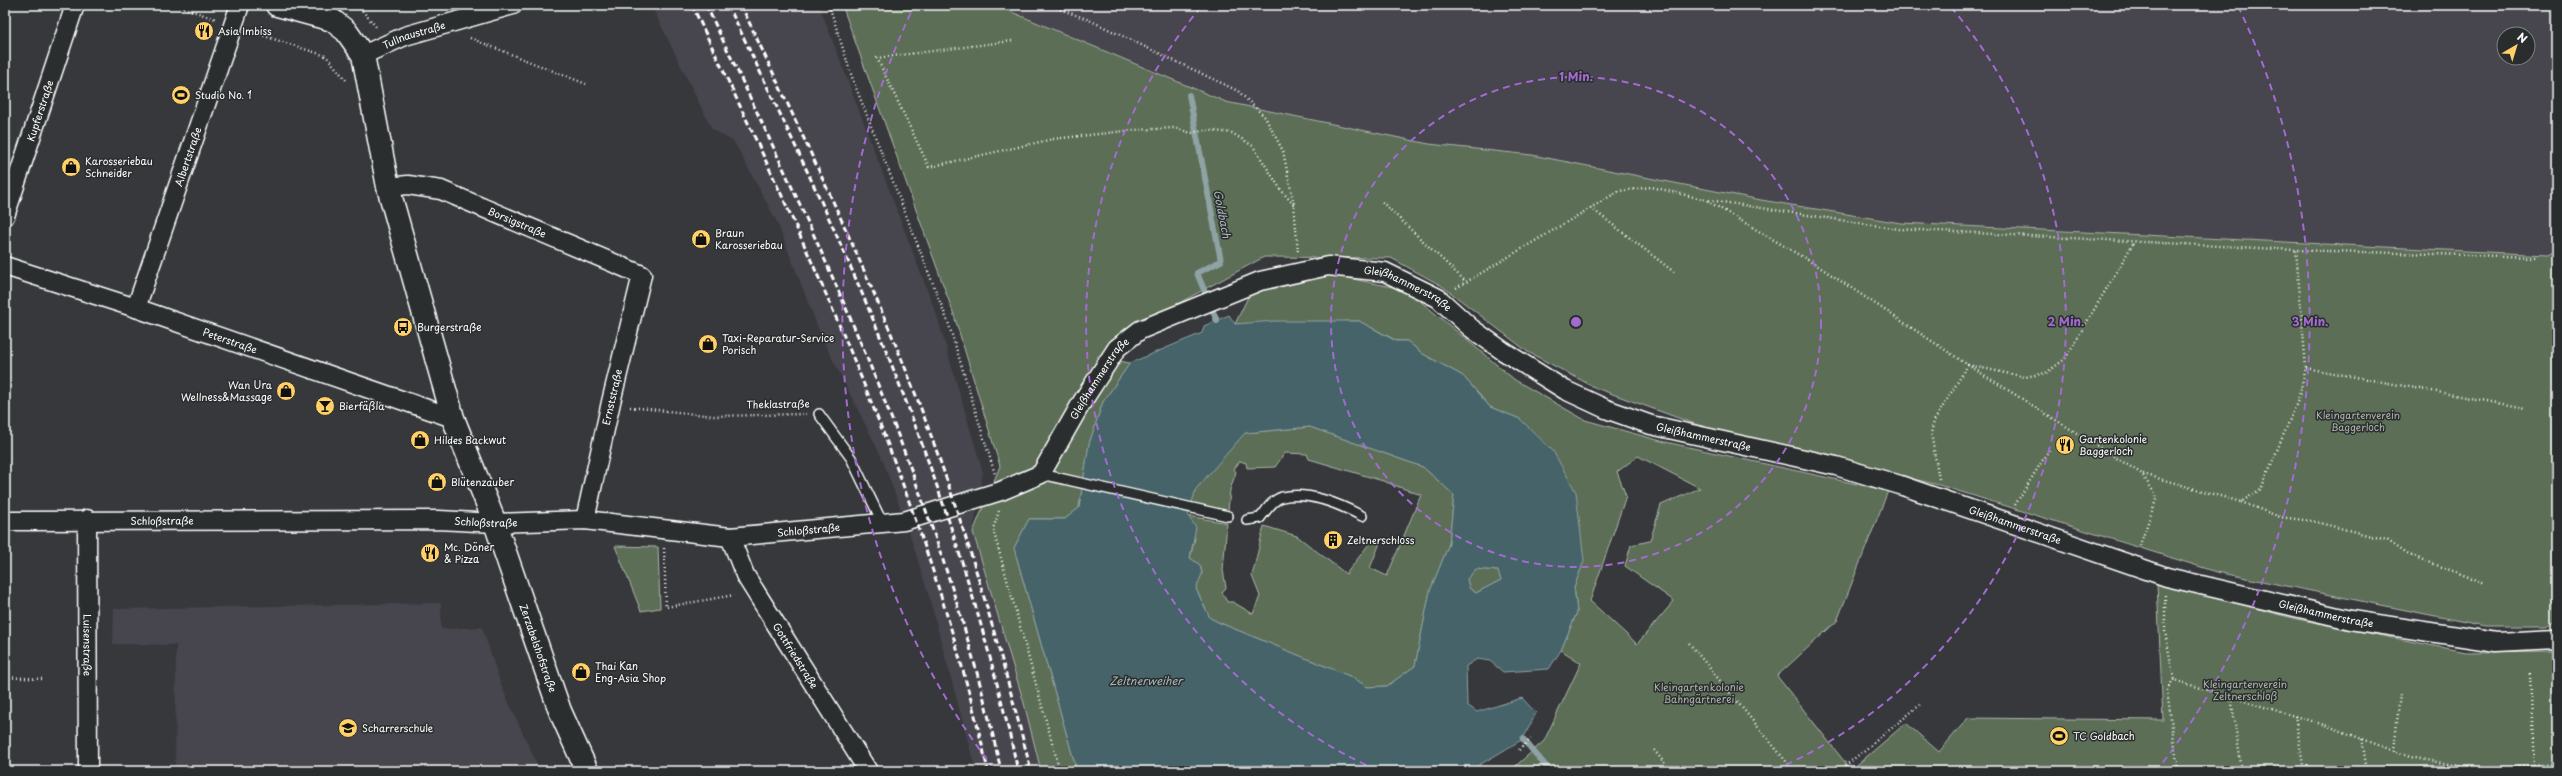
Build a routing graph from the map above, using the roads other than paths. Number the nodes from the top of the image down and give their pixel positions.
1 (75, 5) edge
2 (240, 5) edge
3 (277, 5) edge
4 (513, 5) edge
5 (319, 10) edge
6 (363, 55) junction
7 (388, 186) junction
8 (5, 216) edge
9 (5, 266) edge
10 (642, 274) joint
11 (136, 308) junction
12 (819, 414) road end
13 (453, 418) junction
14 (1042, 474) junction
15 (1228, 516) dead end
16 (1362, 516) dead end
17 (87, 519) junction
18 (585, 520) junction
19 (1247, 520) dead end
20 (5, 521) edge
21 (495, 523) junction
22 (883, 524) junction
23 (730, 537) junction
24 (2557, 639) edge
25 (88, 771) edge
26 (587, 771) edge
27 (868, 771) edge

1 - 8 street, Kupferstraße
2 - 11 street, Albertstraße
3 - 5 street
4 - 6 street, Tullnaustraße
5 - 6 street
6 - 7 street
7 - 10 street, Borsigstraße
7 - 13 street
9 - 11 street, Peterstraße
10 - 18 street, Ernststraße
11 - 13 street, Peterstraße
12 - 22 lane, Theklastraße
13 - 21 street
14 - 15 lane
14 - 22 street, Schloßstraße
14 - 24 street, Gleißhammerstraße
16 - 19 lane
17 - 20 street, Schloßstraße
17 - 21 street, Schloßstraße
17 - 25 street, Luisenstraße
18 - 21 street, Schloßstraße
18 - 23 street, Schloßstraße
21 - 26 street, Zerzabelshofstraße
22 - 23 street, Schloßstraße
23 - 27 street, Gottfriedstraße

